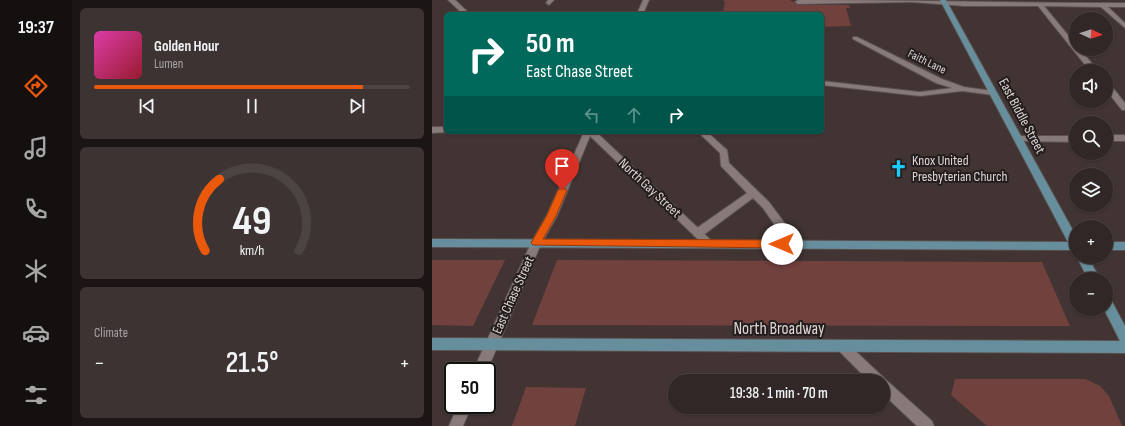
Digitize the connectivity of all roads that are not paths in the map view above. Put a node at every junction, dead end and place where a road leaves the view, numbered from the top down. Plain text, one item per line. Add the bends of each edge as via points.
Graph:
1 (451, 0) edge
2 (646, 0) edge
3 (943, 1) edge
4 (798, 2) dead end
5 (1039, 4) junction
6 (1103, 5) junction
7 (1125, 5) edge
8 (465, 12) edge
9 (641, 12) edge
10 (1125, 26) edge
11 (855, 38) dead end
12 (1088, 64) edge
13 (824, 83) edge
14 (963, 89) junction
15 (993, 92) junction
16 (1113, 93) edge
17 (1125, 108) edge
18 (432, 130) edge
19 (444, 130) edge
20 (588, 134) edge
21 (591, 134) edge
22 (704, 134) edge
23 (1113, 138) edge
24 (1125, 138) edge
25 (1018, 139) junction
26 (1069, 139) edge
27 (754, 193) junction
28 (698, 233) junction
29 (1069, 233) edge
30 (432, 243) edge
31 (536, 243) junction
32 (709, 243) junction
33 (794, 244) junction
34 (1069, 246) edge
35 (1113, 246) edge
36 (1125, 246) edge
37 (1113, 315) edge
38 (1125, 338) edge
39 (432, 344) edge
40 (492, 345) junction
41 (842, 346) junction
42 (1125, 347) edge
43 (484, 362) edge
44 (872, 374) edge
45 (890, 392) edge
46 (462, 414) edge
47 (456, 426) edge
48 (927, 426) edge

1 - 8 street
2 - 9 street
3 - 4 street
3 - 5 street via 964,4
3 - 15 main road, East Biddle Street
5 - 6 street
5 - 12 street
6 - 7 street
6 - 10 street
11 - 14 street, Faith Lane via 939,81
13 - 14 street via 920,94
14 - 15 street, Faith Lane
15 - 25 main road, East Biddle Street
16 - 17 street
18 - 19 street
20 - 31 street, East Chase Street via 552,216
21 - 28 street, North Gay Street
22 - 27 street via 724,152 724,164
23 - 24 street
25 - 26 street
25 - 29 main road, East Biddle Street
27 - 28 street
27 - 33 street via 766,205
28 - 32 street, North Gay Street
30 - 31 main road
31 - 32 main road
31 - 40 street, East Chase Street
32 - 33 main road
33 - 34 main road
35 - 36 main road
37 - 38 main road
39 - 40 main road, North Broadway
40 - 41 main road, North Broadway
40 - 43 street, East Chase Street
41 - 42 main road, North Broadway
41 - 44 street
45 - 48 street
46 - 47 street

